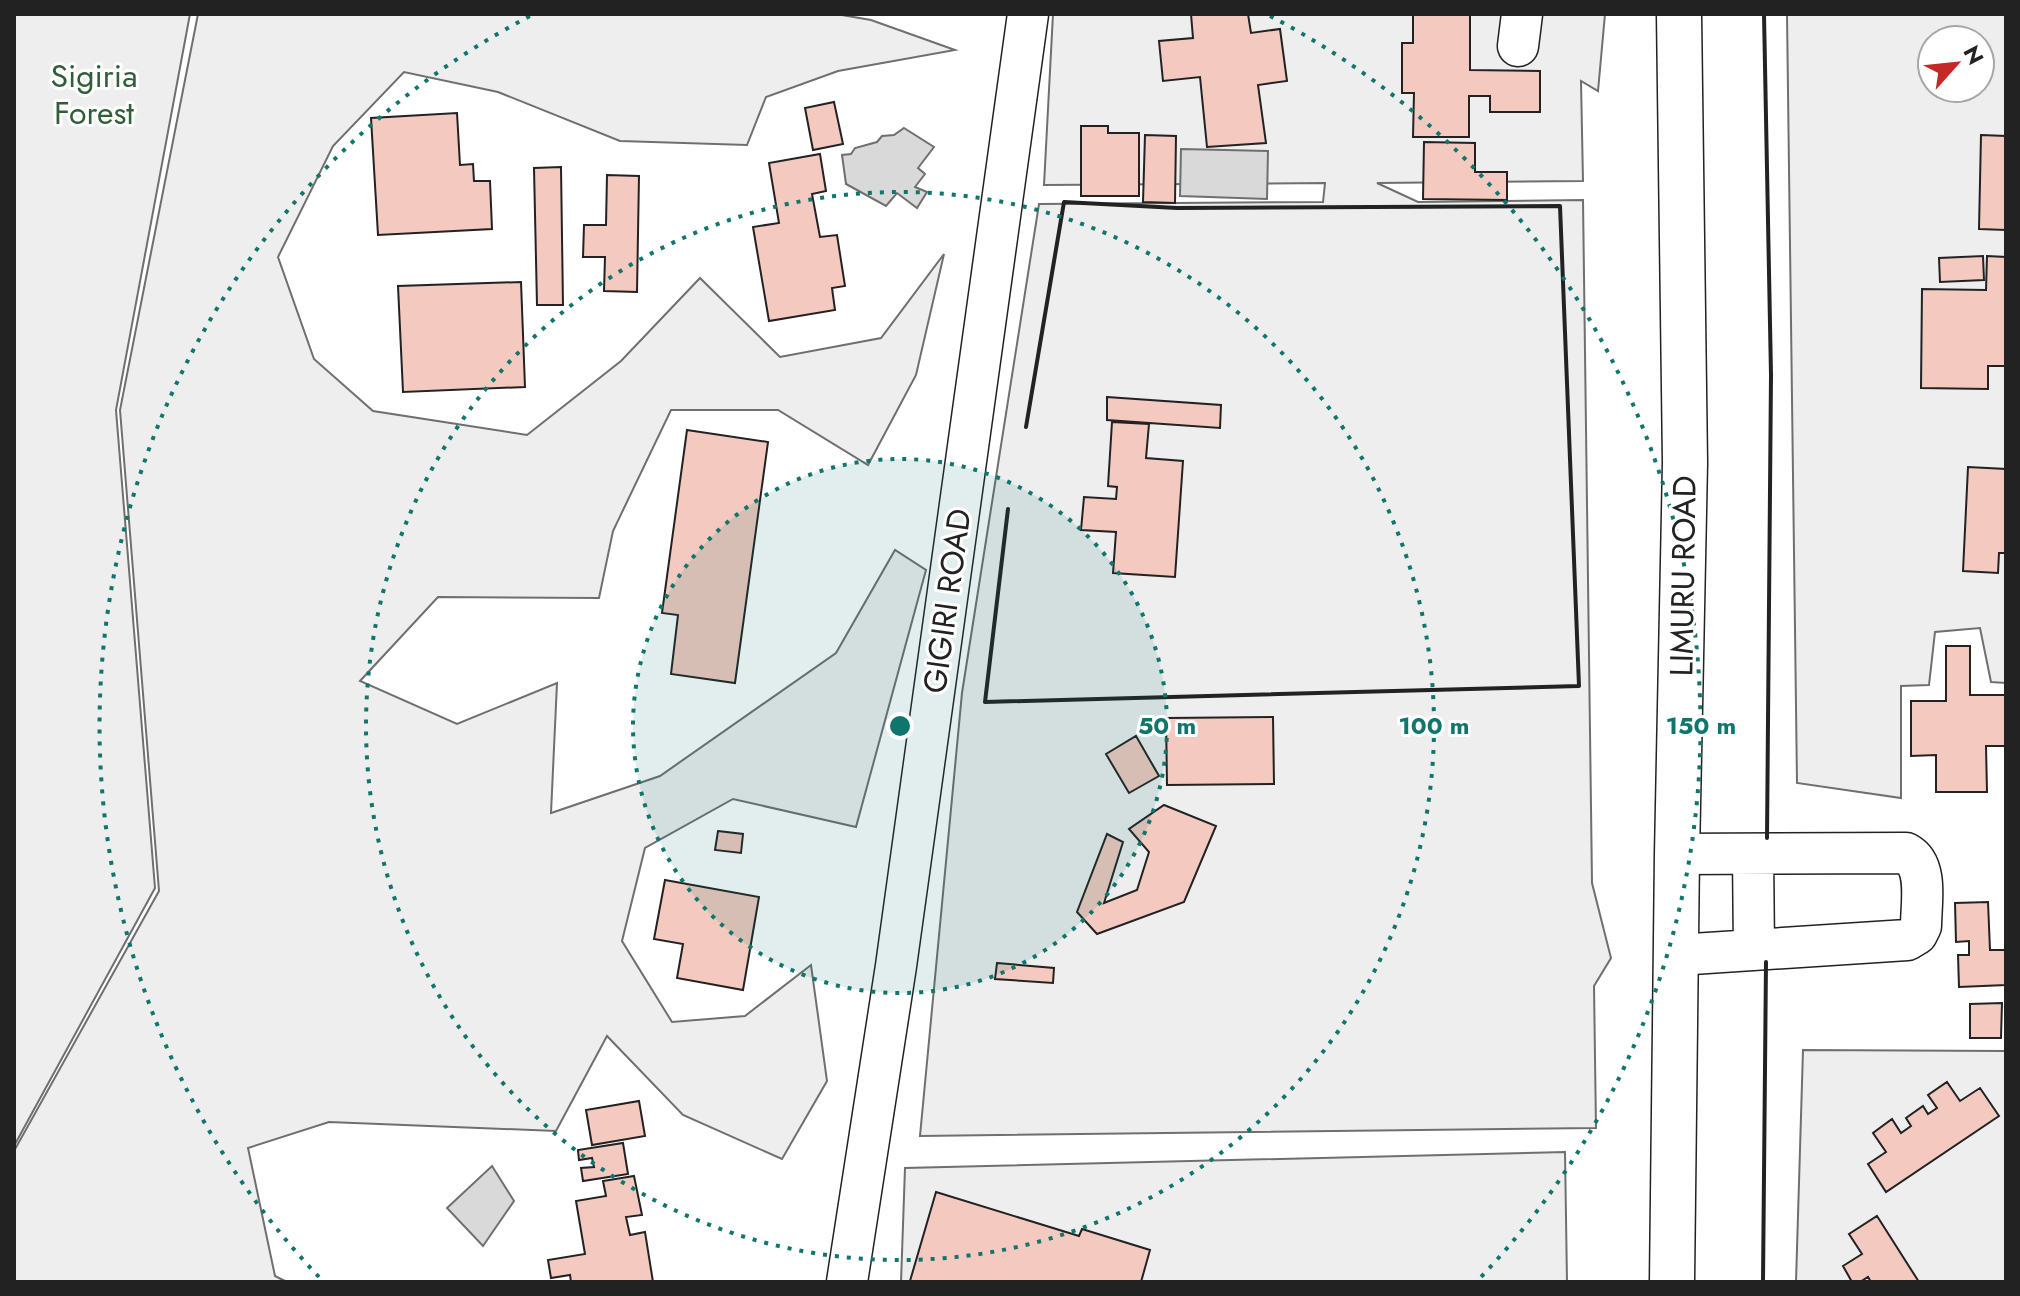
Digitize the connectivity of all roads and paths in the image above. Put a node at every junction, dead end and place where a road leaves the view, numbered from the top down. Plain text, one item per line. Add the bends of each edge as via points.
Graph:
1 (1028, 14) edge
2 (1679, 14) edge
3 (1677, 854) junction
4 (1753, 854) junction
5 (1754, 950) junction
6 (1677, 955) junction
7 (847, 1282) edge
8 (1672, 1282) edge

1 - 7 street, GIGIRI ROAD
2 - 3 main road, LIMURU ROAD via 1685,463
3 - 4 street
3 - 6 main road, LIMURU ROAD
4 - 5 street
4 - 5 street via 1906,853 1921,868 1921,926 1907,940
5 - 6 street
6 - 8 main road, LIMURU ROAD

